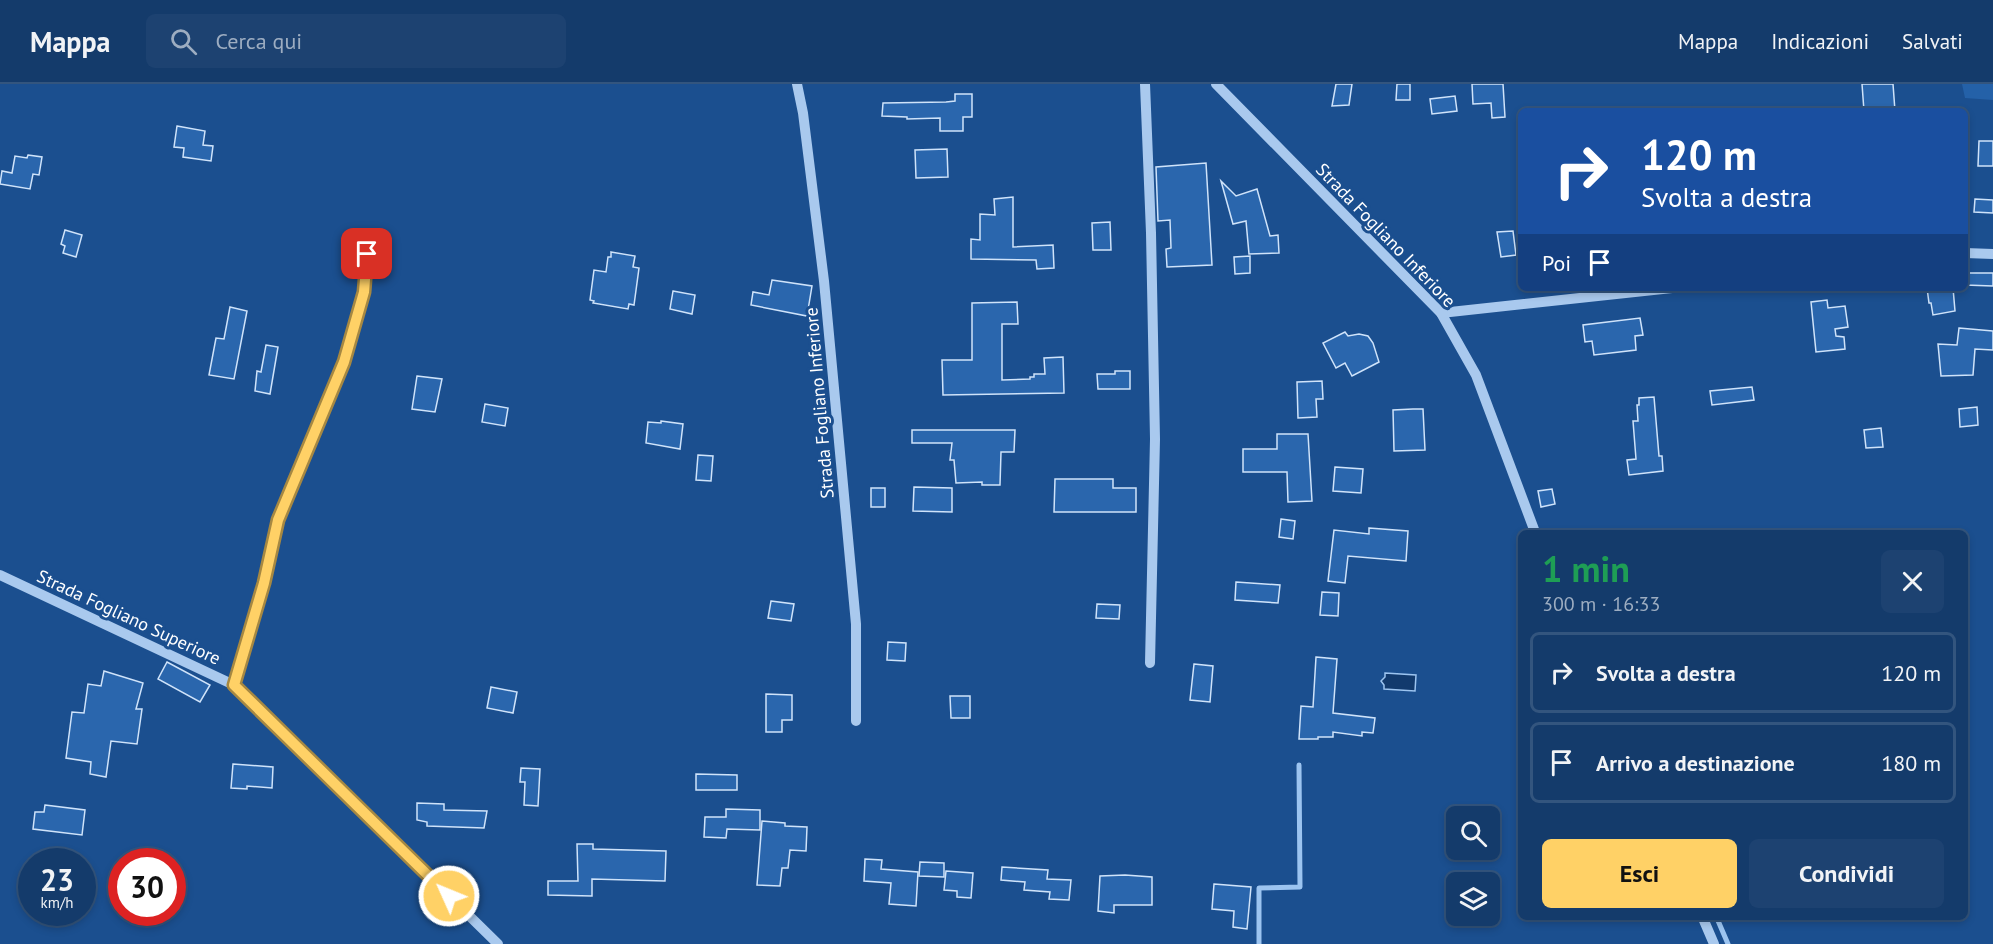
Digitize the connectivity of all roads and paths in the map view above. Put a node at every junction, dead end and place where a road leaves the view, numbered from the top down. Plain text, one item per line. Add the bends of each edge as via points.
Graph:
1 (797, 84) edge
2 (1145, 84) edge
3 (1216, 84) edge
4 (1968, 253) edge
5 (367, 254) dead end
6 (1993, 254) edge
7 (1644, 291) edge
8 (1441, 313) junction
9 (1534, 530) edge
10 (0, 575) edge
11 (1150, 663) dead end
12 (234, 685) junction
13 (856, 721) dead end
14 (1704, 920) edge
15 (498, 944) edge
16 (1714, 944) edge

1 - 13 street, Strada Fogliano Inferiore via 824,281 856,624
2 - 11 street via 1155,439
3 - 8 street, Strada Fogliano Inferiore
4 - 6 street
5 - 12 street via 364,292 344,362 278,520
7 - 8 street
8 - 9 street, Strada Fogliano Inferiore via 1476,375
10 - 12 street, Strada Fogliano Superiore
12 - 15 street, Strada Fogliano Superiore
14 - 16 street

